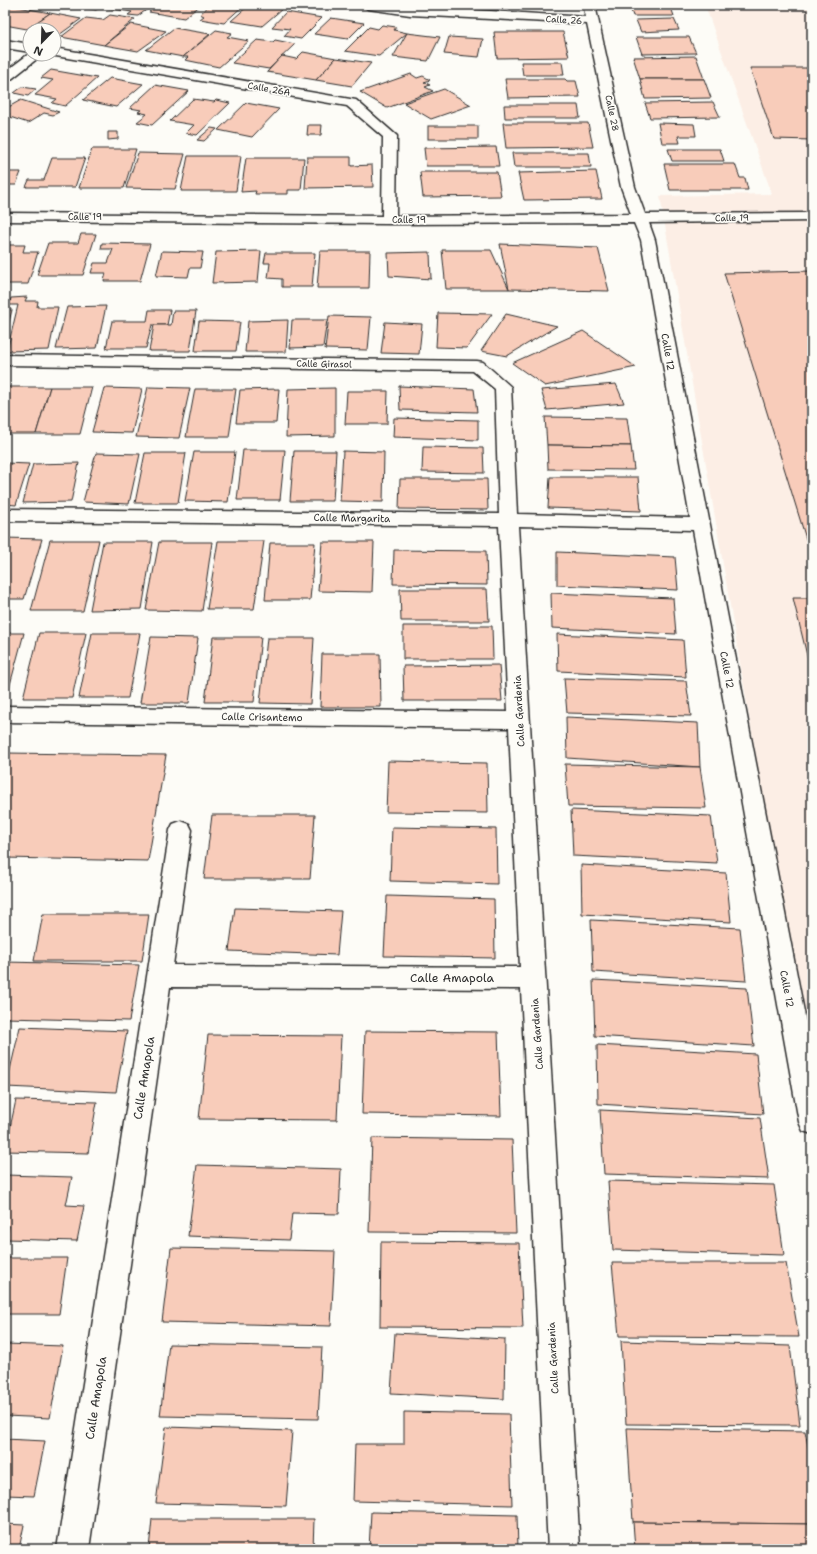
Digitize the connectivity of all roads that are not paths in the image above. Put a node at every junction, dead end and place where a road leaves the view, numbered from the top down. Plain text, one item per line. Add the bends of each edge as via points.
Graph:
1 (368, 5) edge
2 (589, 5) edge
3 (592, 22) junction
4 (5, 44) edge
5 (22, 47) edge
6 (62, 53) edge
7 (26, 62) edge
8 (5, 78) edge
9 (5, 217) edge
10 (812, 218) edge
11 (389, 220) junction
12 (640, 220) junction
13 (5, 360) edge
14 (5, 515) edge
15 (508, 520) junction
16 (700, 524) junction
17 (5, 714) edge
18 (520, 720) junction
19 (181, 830) dead end
20 (160, 976) junction
21 (533, 978) junction
22 (812, 1122) edge
23 (73, 1549) edge
24 (564, 1549) edge

1 - 3 street, Calle 26 via 410,12
2 - 3 street, Calle 28
3 - 12 street, Calle 28 via 628,186
4 - 5 street
6 - 11 street, Calle 26A via 351,103 390,136
7 - 8 street
9 - 11 street, Calle 19
10 - 12 street, Calle 19
11 - 12 street, Calle 19
12 - 16 street, Calle 12 via 648,240
13 - 15 street, Calle Girasol via 477,366 503,387
14 - 15 street, Calle Margarita
15 - 16 street, Calle Margarita
15 - 18 street, Calle Gardenia
16 - 22 street, Calle 12
17 - 18 street, Calle Crisantemo
18 - 21 street, Calle Gardenia
19 - 20 street
20 - 21 street, Calle Amapola
20 - 23 street, Calle Amapola
21 - 24 street, Calle Gardenia

